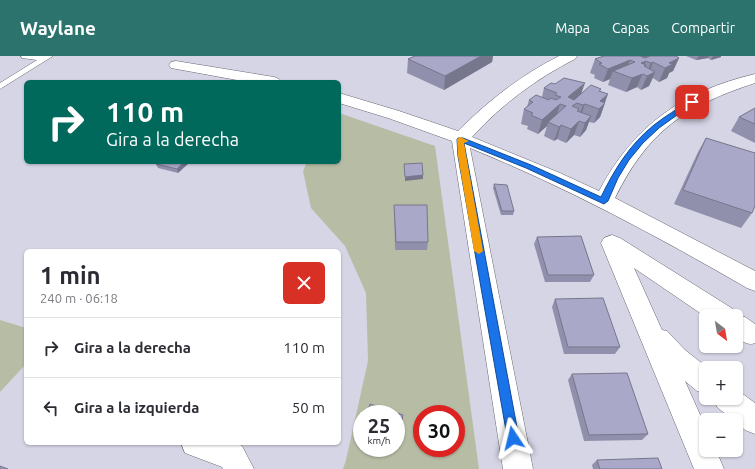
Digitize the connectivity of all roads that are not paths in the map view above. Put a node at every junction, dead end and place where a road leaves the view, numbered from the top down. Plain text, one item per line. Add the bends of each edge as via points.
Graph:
1 (25, 56) edge
2 (570, 56) edge
3 (46, 58) edge
4 (176, 65) dead end
5 (755, 78) edge
6 (262, 80) edge
7 (0, 87) edge
8 (341, 99) edge
9 (460, 139) junction
10 (604, 201) junction
11 (755, 282) edge
12 (678, 286) junction
13 (634, 295) junction
14 (713, 309) edge
15 (647, 325) junction
16 (699, 376) edge
17 (699, 386) edge
18 (680, 403) junction
19 (736, 405) edge
20 (755, 420) edge
21 (201, 445) edge
22 (239, 469) edge
23 (518, 469) edge
24 (709, 469) edge

1 - 3 lane
2 - 9 street via 535,74 516,88 482,115
3 - 7 lane
4 - 6 street
5 - 10 street via 692,102 656,126 626,159
8 - 9 street
9 - 10 street
9 - 23 street
10 - 11 street
12 - 13 street via 661,280 645,280 639,284
12 - 13 street via 612,243
12 - 14 street
13 - 15 street
15 - 16 street via 676,358
15 - 18 street
17 - 18 street via 684,388
18 - 24 street
19 - 20 street
21 - 22 street via 232,456

